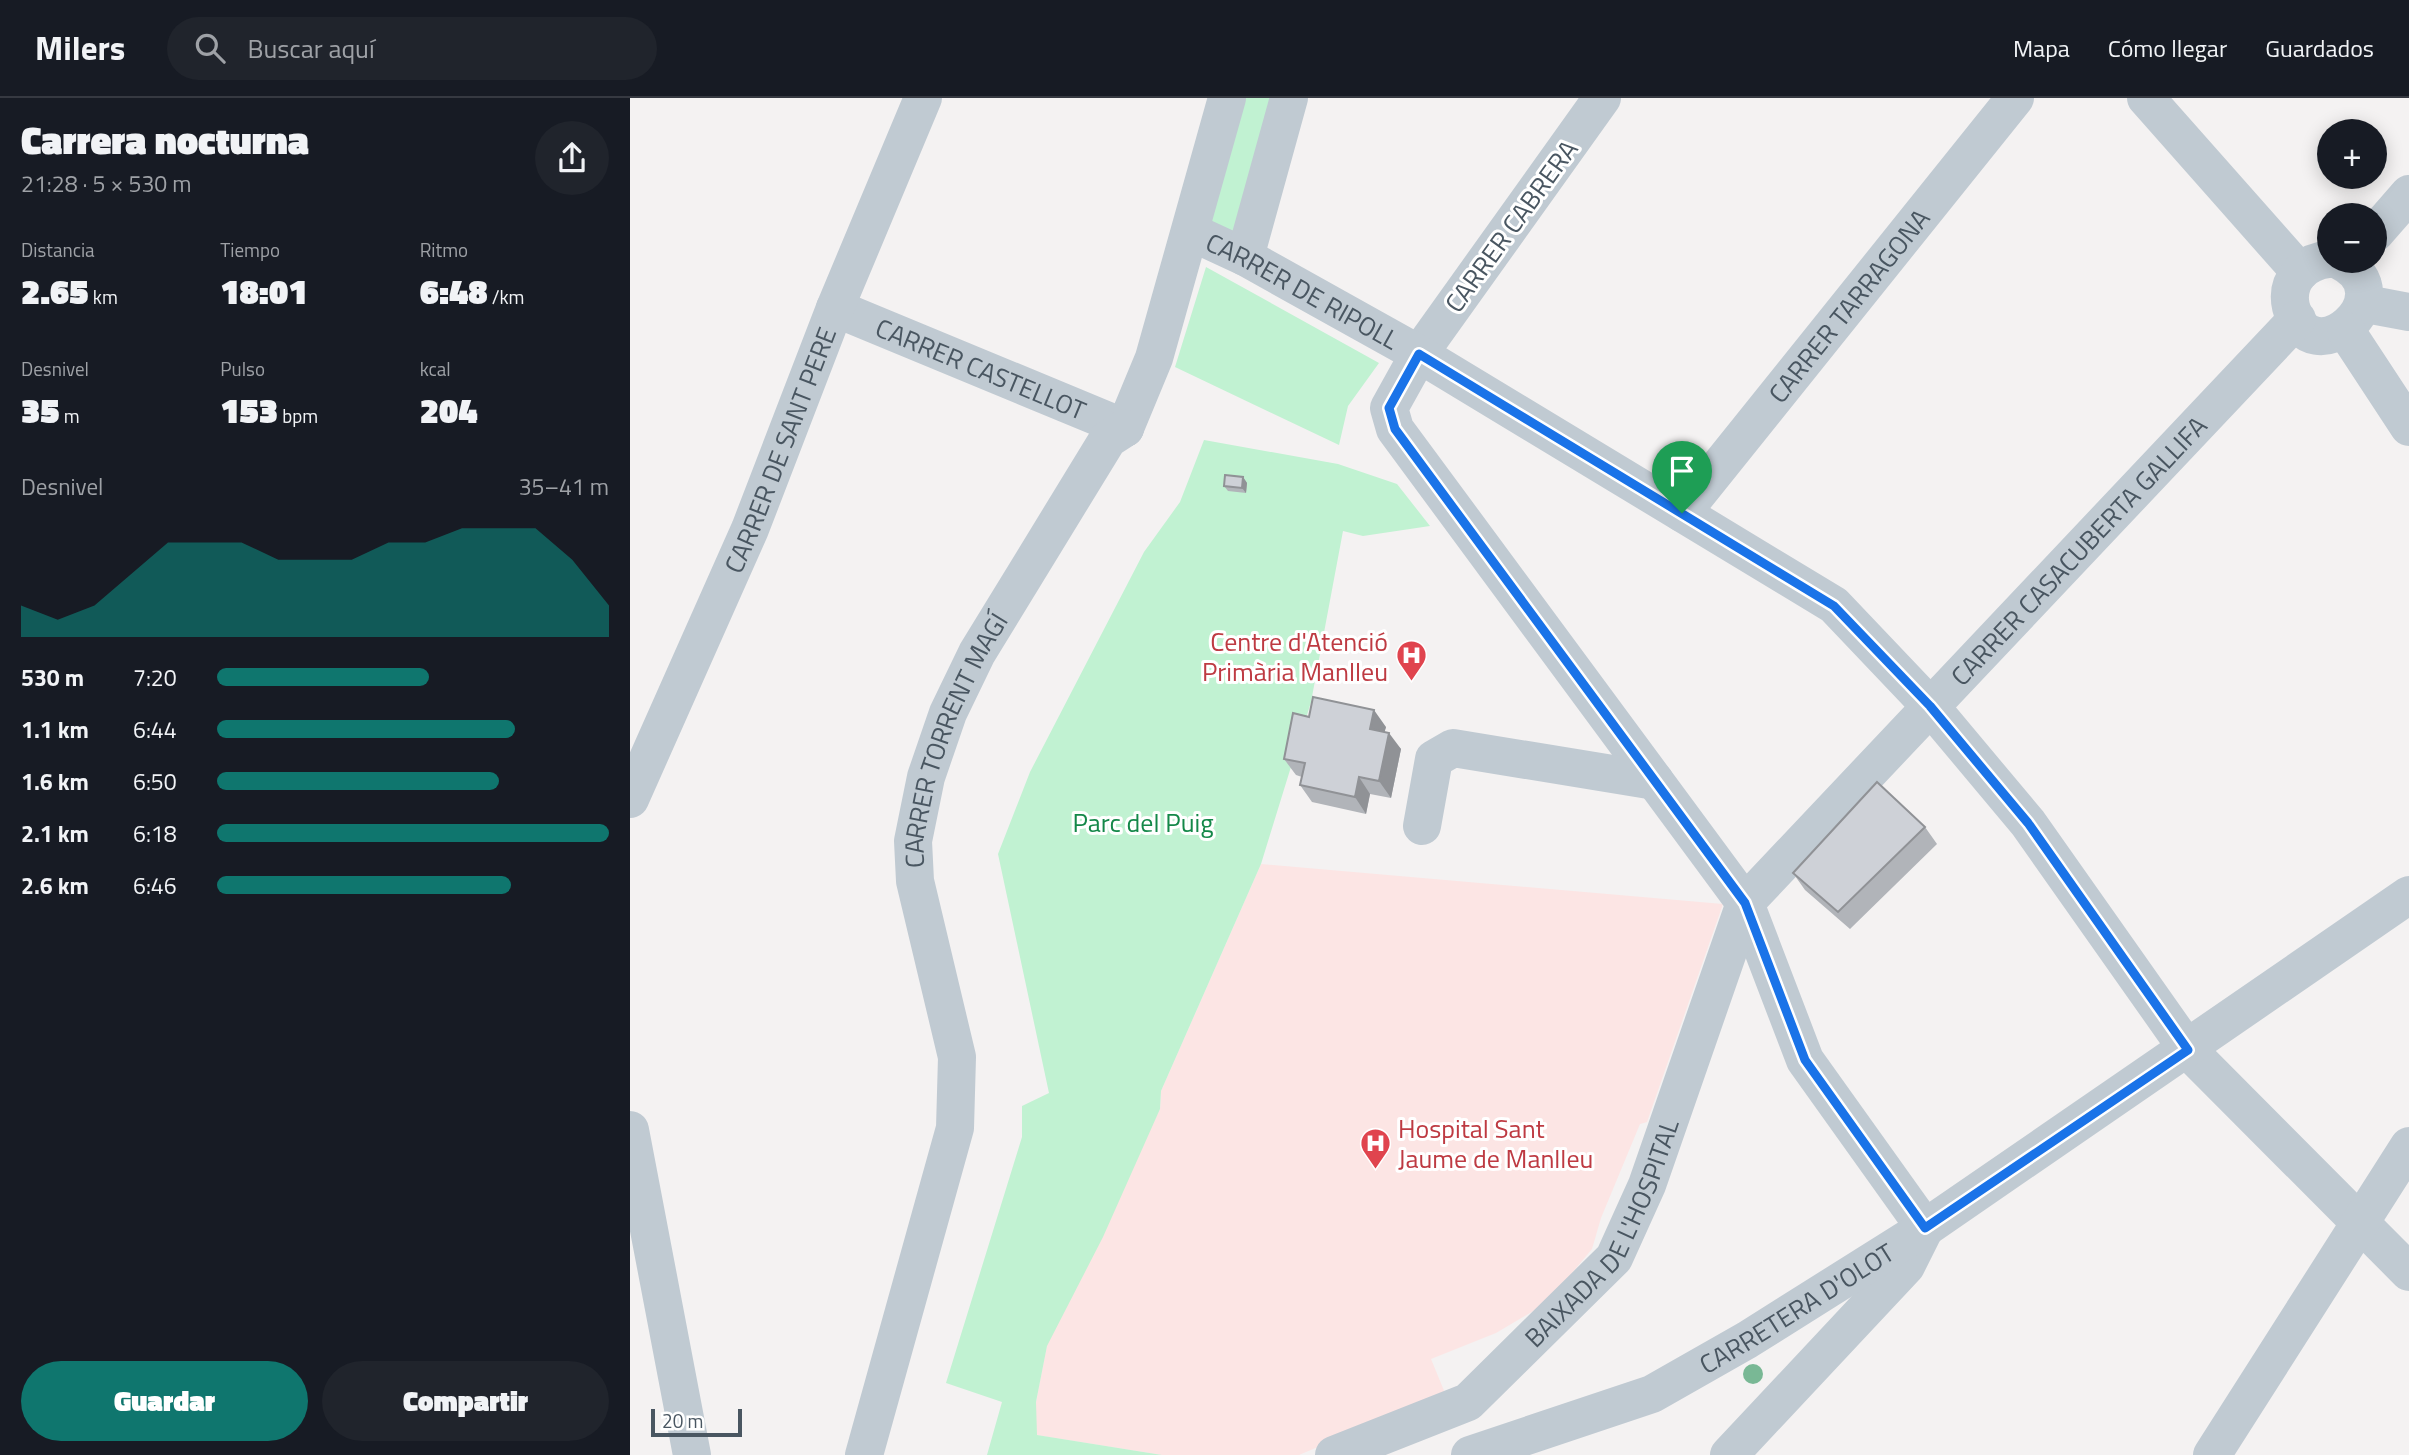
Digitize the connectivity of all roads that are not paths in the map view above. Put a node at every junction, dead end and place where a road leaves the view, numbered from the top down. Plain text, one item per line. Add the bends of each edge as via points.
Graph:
1 (923, 98) edge
2 (1227, 98) edge
3 (1289, 98) edge
4 (1602, 98) edge
5 (2015, 98) edge
6 (2146, 98) edge
7 (2409, 194) edge
8 (2387, 219) edge
9 (1191, 232) junction
10 (2317, 249) edge
11 (1245, 257) junction
12 (2317, 273) edge
13 (2355, 273) edge
14 (835, 308) junction
15 (2409, 312) edge
16 (2356, 318) junction
17 (2297, 319) junction
18 (1419, 354) junction
19 (1125, 428) junction
20 (2409, 428) edge
21 (1682, 513) junction
22 (1930, 706) junction
23 (1655, 781) junction
24 (630, 799) edge
25 (1422, 826) dead end
26 (2409, 895) edge
27 (1745, 903) junction
28 (2188, 1050) junction
29 (630, 1130) edge
30 (2409, 1146) edge
31 (2361, 1221) junction
32 (1925, 1228) junction
33 (2409, 1272) edge
34 (692, 1455) edge
35 (864, 1455) edge
36 (1334, 1455) edge
37 (1470, 1455) edge
38 (1729, 1455) edge
39 (2212, 1455) edge

1 - 14 street, CARRER DE SANT PERE
2 - 9 street
3 - 11 street
4 - 18 street, CARRER CABRERA
5 - 21 street, CARRER TARRAGONA
6 - 10 street
7 - 8 street
9 - 11 street, CARRER DE RIPOLL
9 - 19 street via 1154,358
11 - 18 street, CARRER DE RIPOLL
12 - 17 street via 2291,288
13 - 16 street via 2366,288
14 - 19 street, CARRER CASTELLOT
14 - 24 street, CARRER DE SANT PERE via 750,529
15 - 16 street
16 - 17 street via 2322,335 2309,331
16 - 20 street
17 - 22 street, CARRER CASACUBERTA GALLIFA
18 - 21 street, CARRER DE RIPOLL
18 - 23 street via 1389,408 1395,429
19 - 35 street, CARRER TORRENT MAGÍ via 1108,439 977,653 948,713 926,777 913,841 915,881 957,1057 955,1128
21 - 22 street, CARRER DE RIPOLL via 1834,606
22 - 27 street, CARRER CASACUBERTA GALLIFA
22 - 28 street, CARRER DE RIPOLL via 2028,823
23 - 25 street via 1452,748 1434,759
23 - 27 street
26 - 28 street, CARRETERA D'OLOT
27 - 32 street via 1805,1060
27 - 36 street, BAIXADA DE L'HOSPITAL via 1647,1185 1614,1258 1468,1402
28 - 31 street, CARRER DE RIPOLL
28 - 32 street, CARRETERA D'OLOT
29 - 34 street
30 - 31 street
31 - 33 street, CARRER DE RIPOLL
31 - 39 street
32 - 37 street, CARRETERA D'OLOT via 1652,1394
32 - 38 street via 1906,1266

